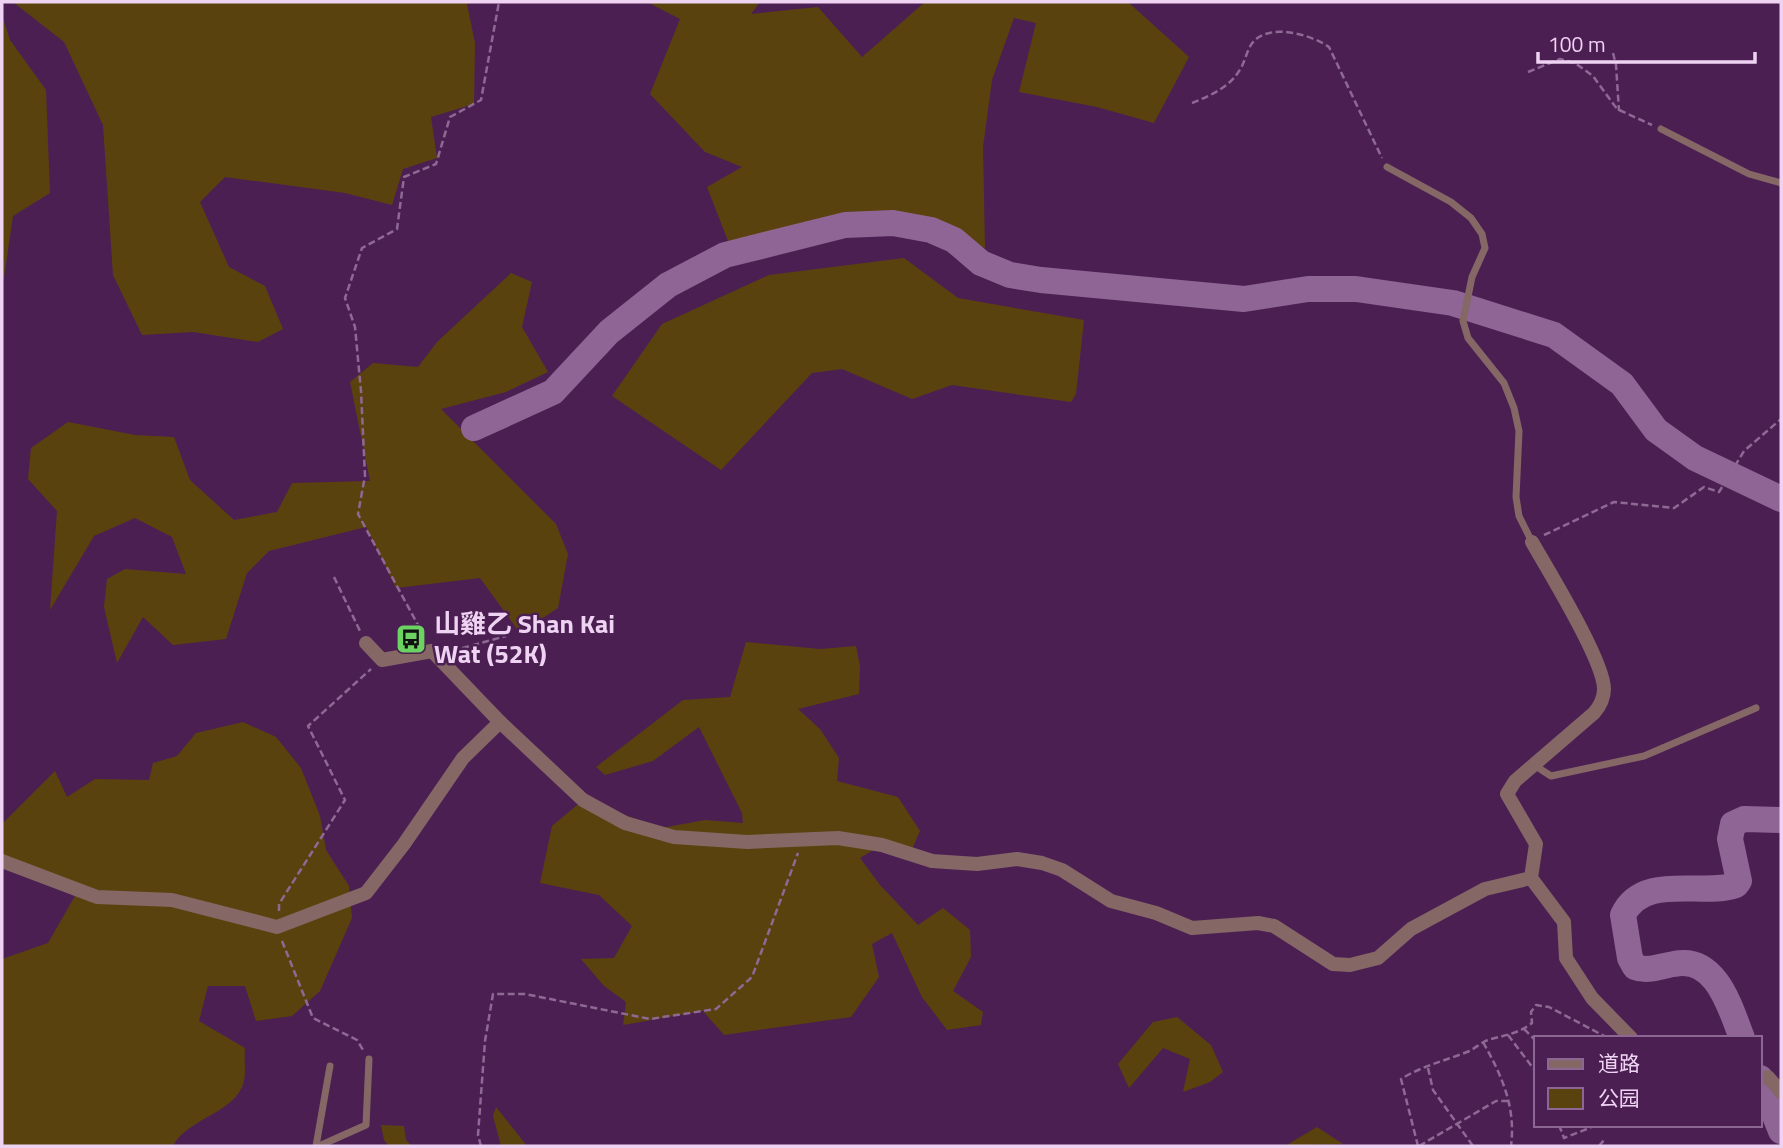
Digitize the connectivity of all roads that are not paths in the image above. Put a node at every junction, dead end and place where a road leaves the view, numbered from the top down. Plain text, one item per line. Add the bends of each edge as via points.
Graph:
1 (1661, 129) road end
2 (1387, 167) road end
3 (1781, 183) edge
4 (1532, 541) joint
5 (366, 643) road end
6 (1756, 708) dead end
7 (500, 722) junction
8 (1534, 765) junction
9 (2, 861) edge
10 (1531, 878) junction
11 (1628, 1036) edge
12 (369, 1059) road end
13 (330, 1066) dead end
14 (1764, 1078) edge
15 (1781, 1092) edge
16 (318, 1146) edge

1 - 3 lane via 1749,174
2 - 4 lane via 1451,202 1482,234 1485,248 1472,277 1463,321 1468,338 1504,383 1514,408 1519,431 1516,497
4 - 8 street via 1574,616 1604,688 1601,705 1594,713
5 - 7 street via 382,660 432,651
6 - 8 lane via 1644,757 1551,776
7 - 9 street via 463,758 366,893 277,928 172,900 97,897
7 - 10 street via 583,800 625,823 674,837 747,842 838,838 882,845 932,861 977,864 1017,859 1042,863 1062,870 1111,901 1192,928 1274,926 1334,964 1378,958 1411,929 1485,889
8 - 10 street via 1507,794 1536,844
10 - 11 street via 1564,922 1566,958 1592,998
12 - 16 lane via 366,1125
13 - 16 lane
14 - 15 street

